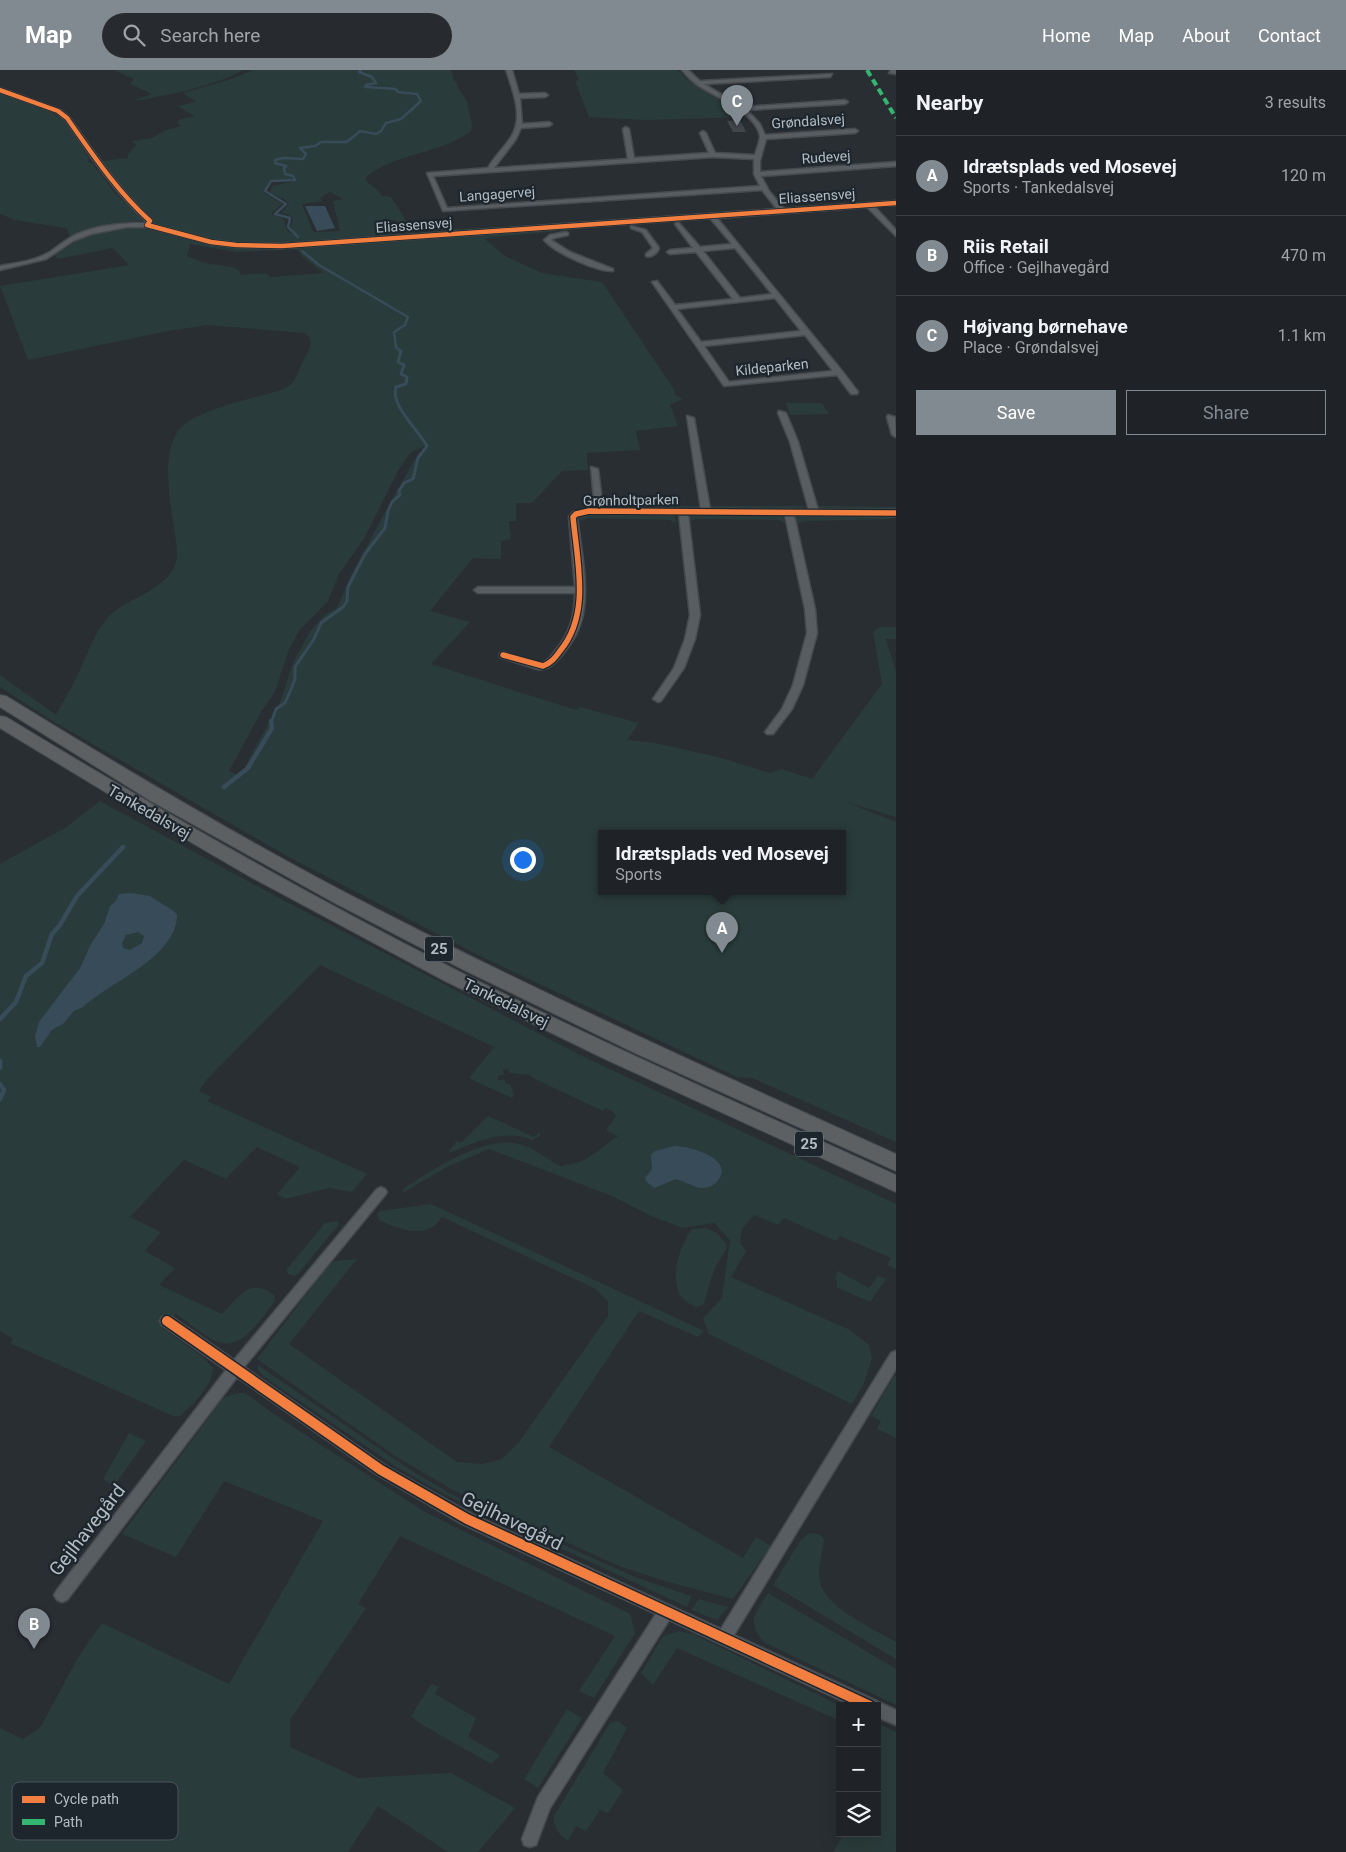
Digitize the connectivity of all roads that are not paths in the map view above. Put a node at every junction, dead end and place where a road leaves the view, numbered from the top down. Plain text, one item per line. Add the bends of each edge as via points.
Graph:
1 (509, 70) edge
2 (513, 70) edge
3 (685, 70) edge
4 (831, 75) dead end
5 (698, 84) junction
6 (0, 90) edge
7 (545, 95) dead end
8 (517, 96) junction
9 (845, 102) dead end
10 (740, 109) junction
11 (549, 124) dead end
12 (518, 126) junction
13 (626, 129) dead end
14 (855, 131) dead end
15 (703, 133) dead end
16 (763, 137) junction
17 (713, 155) junction
18 (756, 157) junction
19 (631, 160) junction
20 (896, 164) edge
21 (490, 170) junction
22 (757, 174) junction
23 (763, 188) junction
24 (896, 203) edge
25 (869, 205) junction
26 (782, 211) junction
27 (714, 217) junction
28 (635, 224) junction
29 (678, 224) dead end
30 (146, 225) junction
31 (609, 231) dead end
32 (588, 233) dead end
33 (896, 234) edge
34 (737, 246) junction
35 (698, 250) junction
36 (670, 252) dead end
37 (648, 255) dead end
38 (0, 268) edge
39 (611, 270) dead end
40 (655, 282) dead end
41 (777, 296) junction
42 (738, 300) junction
43 (673, 306) junction
44 (807, 333) junction
45 (699, 344) junction
46 (839, 373) junction
47 (854, 392) dead end
48 (690, 418) dead end
49 (773, 418) dead end
50 (891, 418) dead end
51 (896, 435) edge
52 (594, 469) dead end
53 (599, 511) junction
54 (683, 511) junction
55 (706, 512) junction
56 (789, 512) junction
57 (814, 512) junction
58 (896, 513) edge
59 (478, 590) dead end
60 (578, 590) junction
61 (503, 655) dead end
62 (658, 699) dead end
63 (0, 700) edge
64 (0, 721) edge
65 (770, 732) dead end
66 (896, 1163) edge
67 (896, 1184) edge
68 (381, 1192) dead end
69 (166, 1321) dead end
70 (896, 1357) edge
71 (235, 1369) junction
72 (62, 1595) dead end
73 (666, 1611) junction
74 (724, 1638) junction
75 (861, 1702) edge
76 (881, 1711) edge
77 (896, 1718) edge
78 (530, 1839) dead end

1 - 2 street
1 - 8 street
3 - 5 street, Grøndalsvej
4 - 5 street
5 - 10 street, Grøndalsvej
6 - 30 street via 39,102 67,118 109,178 150,220
7 - 8 street
8 - 12 street
9 - 10 street, Grøndalsvej
10 - 16 street, Grøndalsvej via 758,124
11 - 12 street
12 - 21 street via 515,137 497,156
13 - 19 street
14 - 16 street, Grøndalsvej
15 - 17 street
16 - 18 street, Grøndalsvej
17 - 18 street, Langagervej
17 - 19 street, Langagervej
18 - 22 street, Grøndalsvej
19 - 21 street, Langagervej
20 - 22 street, Rudevej
21 - 23 street, Langagervej via 429,174 445,210
22 - 23 street, Grøndalsvej
23 - 26 street, Grøndalsvej
24 - 25 street, Eliassensvej
25 - 26 street, Eliassensvej
25 - 33 street
26 - 27 street, Eliassensvej
27 - 28 street, Eliassensvej
27 - 34 street, Kildeparken
28 - 30 street, Eliassensvej via 282,246 211,242
28 - 31 street
28 - 37 street via 656,248
29 - 35 street
30 - 38 street, Eliassensvej via 118,226 91,232 48,255
32 - 39 street via 558,234 547,240
34 - 35 street
34 - 41 street, Kildeparken
35 - 36 street
35 - 42 street
40 - 43 street, Kildeparken
41 - 42 street
41 - 44 street, Kildeparken
42 - 43 street
43 - 45 street, Kildeparken
44 - 45 street, Kildeparken
44 - 46 street, Kildeparken
45 - 46 street, Kildeparken via 727,384
46 - 47 street, Kildeparken
48 - 55 street, Grønholtparken
49 - 57 street via 783,416
50 - 51 street
52 - 53 street, Grønholtparken
53 - 54 street, Grønholtparken
53 - 60 street, Grønholtparken via 584,511 573,517
54 - 55 street, Grønholtparken
54 - 62 street, Grønholtparken via 695,616 679,668
55 - 56 street, Grønholtparken
56 - 57 street, Grønholtparken
56 - 65 street via 810,609 812,633 798,685 787,709
57 - 58 street, Grønholtparken
59 - 60 street
60 - 61 street, Grønholtparken via 577,622 568,643 551,663 540,667
63 - 66 highway, Tankedalsvej / 25 via 157,797 347,901 633,1043
64 - 67 highway, Tankedalsvej / 25 via 161,819 360,929 518,1010
68 - 71 street, Gejlhavegård
69 - 71 street, Gejlhavegård
70 - 74 street
71 - 72 street, Gejlhavegård
71 - 73 street, Gejlhavegård via 390,1475 467,1519
73 - 74 street, Gejlhavegård
73 - 78 street via 544,1803
74 - 75 street, Gejlhavegård
76 - 77 street

